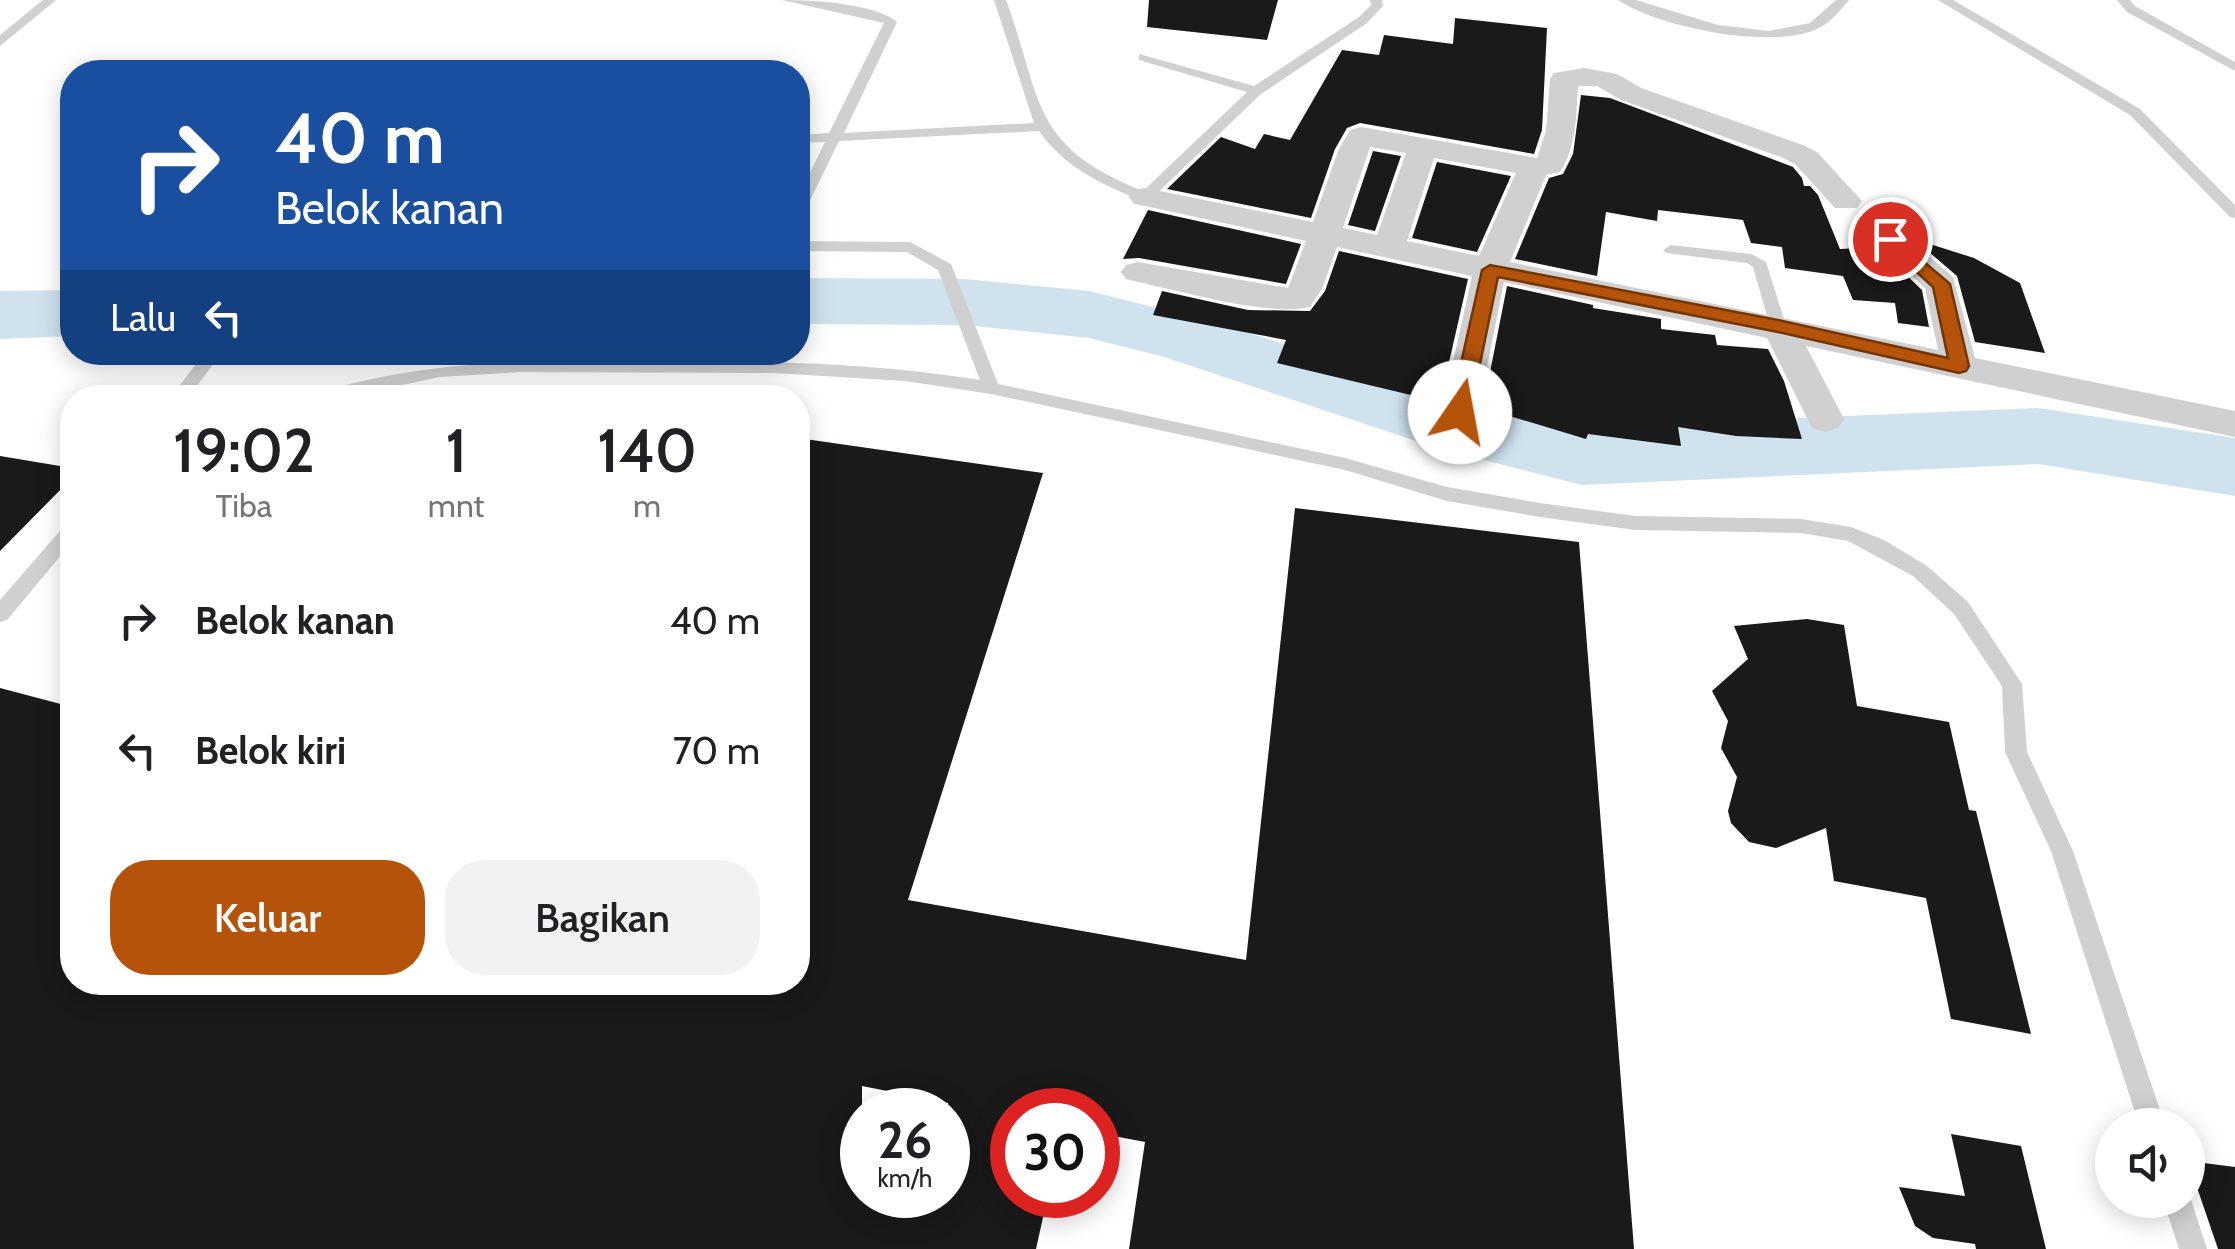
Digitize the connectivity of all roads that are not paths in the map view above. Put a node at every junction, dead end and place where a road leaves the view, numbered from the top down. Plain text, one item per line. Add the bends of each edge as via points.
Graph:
1 (50, 0) edge
2 (788, 0) edge
3 (1000, 0) edge
4 (1376, 0) edge
5 (1624, 0) edge
6 (1843, 0) edge
7 (1944, 0) edge
8 (2123, 0) edge
9 (0, 42) edge
10 (1144, 57) dead end
11 (2235, 67) edge
12 (1256, 91) junction
13 (1043, 127) junction
14 (835, 138) junction
15 (810, 139) edge
16 (1423, 146) junction
17 (1534, 168) junction
18 (810, 187) edge
19 (1145, 196) junction
20 (1846, 202) dead end
21 (2235, 214) edge
22 (1321, 235) junction
23 (1890, 239) dead end
24 (810, 246) edge
25 (1388, 249) junction
26 (1671, 250) dead end
27 (1490, 270) junction
28 (1138, 272) dead end
29 (1778, 326) junction
30 (204, 365) edge
31 (1959, 366) junction
32 (188, 385) edge
33 (375, 385) edge
34 (991, 388) junction
35 (1460, 412) dead end
36 (1825, 419) dead end
37 (2235, 424) edge
38 (60, 544) edge
39 (0, 614) edge
40 (2146, 1108) edge
41 (2183, 1218) edge
42 (2194, 1249) edge

1 - 9 lane
2 - 14 lane via 891,22
3 - 13 lane
4 - 12 lane via 1363,20
5 - 6 lane via 1702,27 1780,35 1816,25
7 - 21 lane via 2135,112
8 - 11 lane
10 - 12 lane
12 - 19 lane
13 - 14 lane
13 - 19 lane via 1082,168
14 - 15 lane
14 - 18 lane
16 - 17 street
16 - 22 street via 1361,136
16 - 25 street
17 - 20 street via 1548,166 1561,130 1564,79 1593,74 1806,158
17 - 27 street
19 - 22 street
22 - 25 street
22 - 28 street via 1306,292 1298,298
23 - 31 street via 1941,284
24 - 34 lane via 910,247 945,267
25 - 27 street
26 - 29 lane via 1760,265
27 - 29 street
27 - 35 street
29 - 31 street
29 - 36 street
30 - 32 lane
31 - 37 street
33 - 34 lane via 450,367 808,366 922,374
34 - 40 lane via 1345,464 1447,494 1635,523 1801,526 1877,545 1961,608 2012,684 2016,752 2062,851
38 - 39 lane
41 - 42 lane

